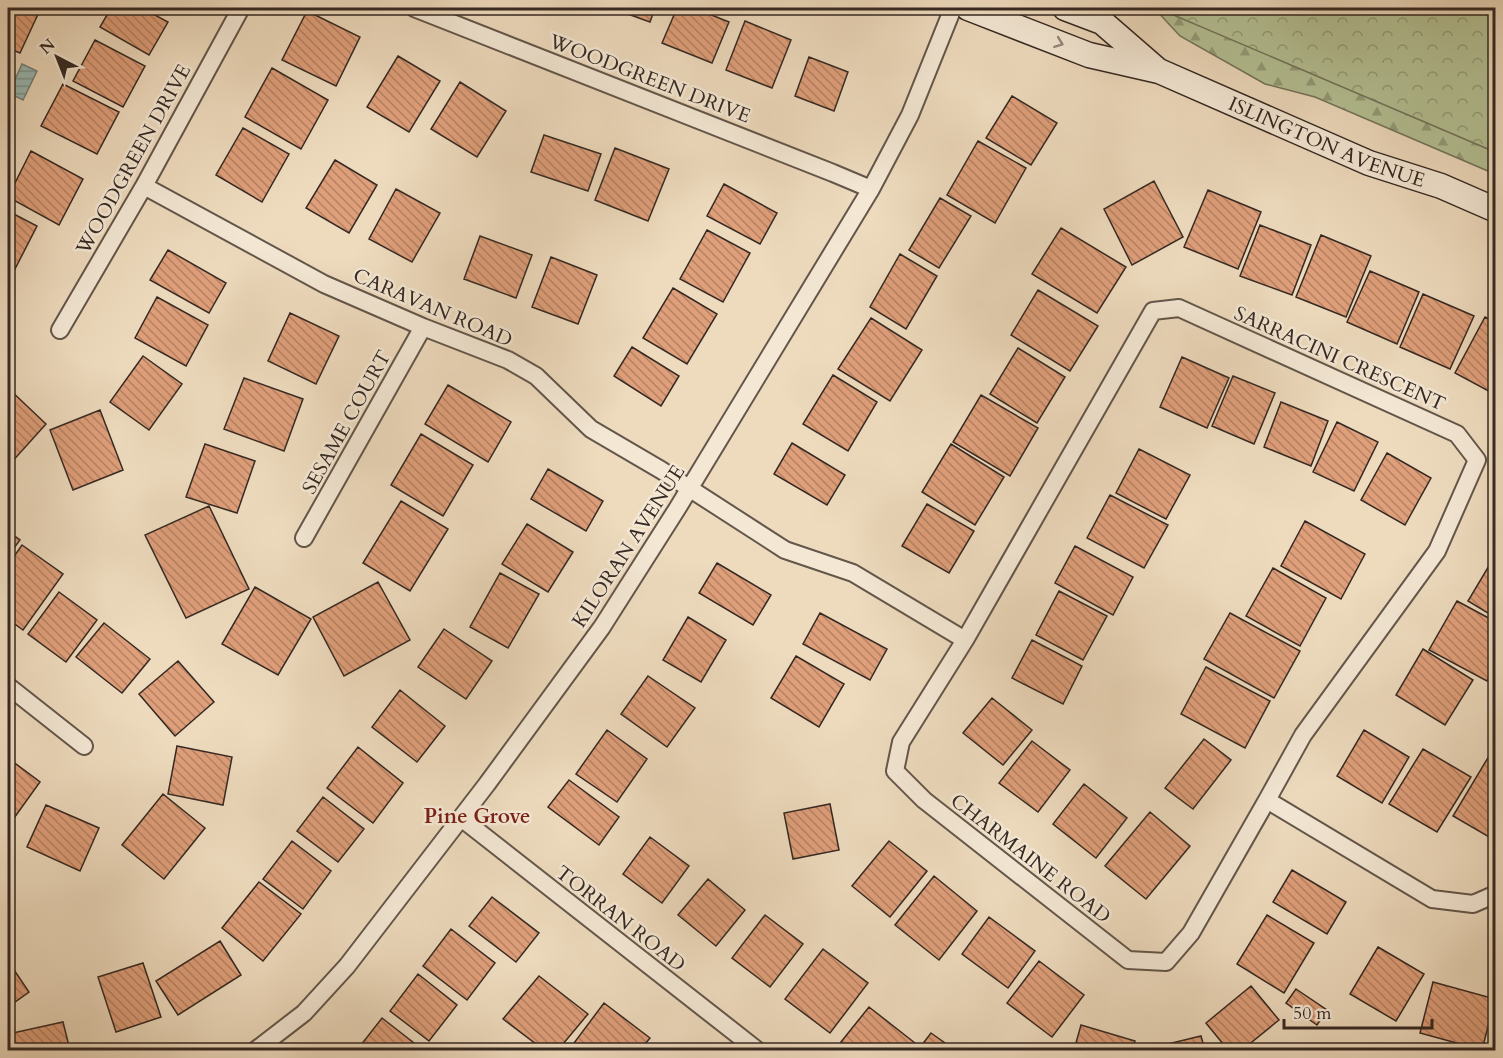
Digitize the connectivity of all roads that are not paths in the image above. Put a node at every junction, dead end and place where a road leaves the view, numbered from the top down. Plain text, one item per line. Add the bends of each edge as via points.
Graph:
1 (241, 8) edge
2 (414, 8) edge
3 (953, 8) edge
4 (968, 8) edge
5 (1065, 8) edge
6 (1159, 71) junction
7 (144, 186) junction
8 (871, 189) junction
9 (1496, 210) edge
10 (423, 327) junction
11 (60, 330) dead end
12 (690, 488) junction
13 (304, 538) dead end
14 (965, 640) junction
15 (8, 686) edge
16 (84, 746) dead end
17 (1267, 800) junction
18 (460, 818) junction
19 (1496, 894) edge
20 (256, 1050) edge
21 (757, 1050) edge

1 - 7 street, WOODGREEN DRIVE
2 - 8 street, WOODGREEN DRIVE
3 - 8 street, KILORAN AVENUE via 910,115
4 -> 6 main road, ISLINGTON AVENUE via 1089,55
5 - 6 main road, ISLINGTON AVENUE via 1102,22
6 - 9 main road, ISLINGTON AVENUE via 1369,163 1441,186
7 - 10 street, CARAVAN ROAD via 324,284
7 - 11 street, WOODGREEN DRIVE
8 - 12 street, KILORAN AVENUE
10 - 12 street, CARAVAN ROAD via 508,360 536,376 591,429
10 - 13 street, SESAME COURT
12 - 14 street via 784,550 852,573
12 - 18 street, KILORAN AVENUE via 602,627
14 - 17 street, CHARMAINE ROAD via 901,741 895,771 924,800 1128,960 1166,962 1191,933
14 - 17 street, SARRACINI CRESCENT via 1153,311 1179,308 1457,434 1477,460 1437,551 1303,735
15 - 16 street
17 - 19 street via 1432,899 1473,904
18 - 20 street, KILORAN AVENUE via 319,999
18 - 21 street, TORRAN ROAD

